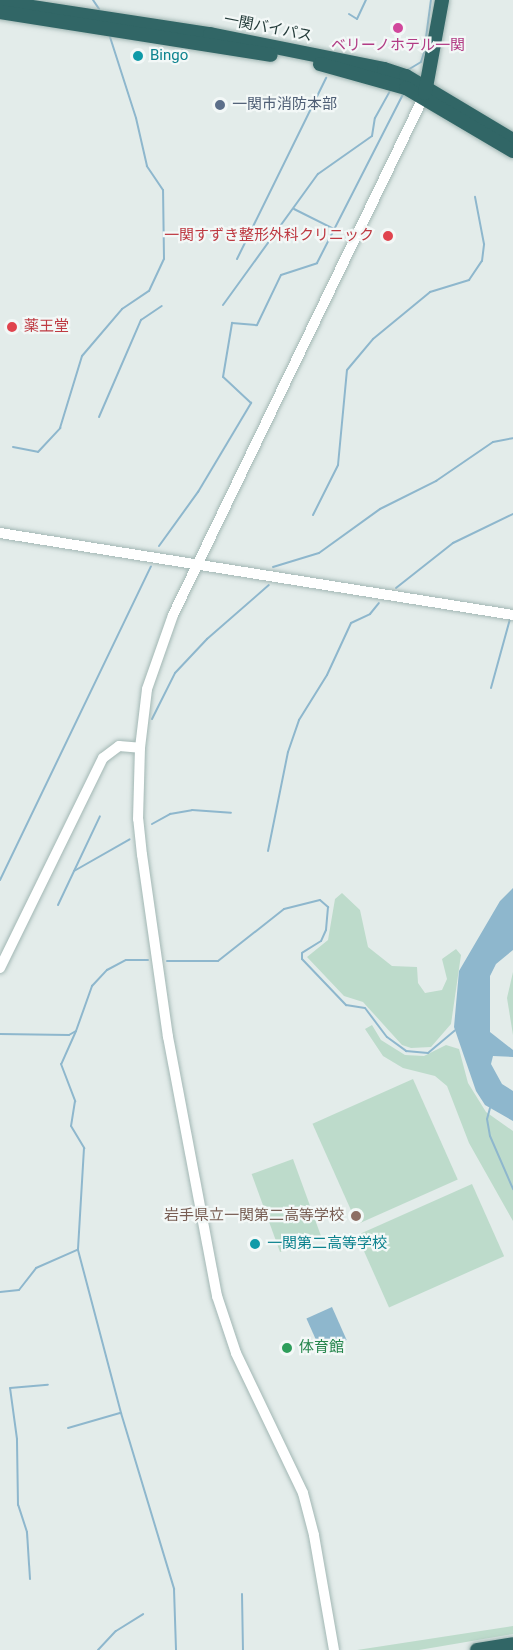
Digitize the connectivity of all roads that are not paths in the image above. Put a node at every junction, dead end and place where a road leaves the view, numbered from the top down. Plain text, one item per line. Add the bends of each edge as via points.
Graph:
1 (442, 0) edge
2 (0, 2) edge
3 (0, 12) edge
4 (425, 93) junction
5 (513, 140) edge
6 (513, 151) edge
7 (0, 533) edge
8 (197, 564) junction
9 (513, 615) edge
10 (140, 748) junction
11 (0, 968) edge
12 (513, 1644) edge
13 (334, 1650) edge
14 (477, 1650) edge

1 - 4 highway
2 - 4 highway, 一関バイパス via 360,62 406,76
3 - 4 highway, 一関バイパス via 327,65
4 - 5 highway, 一関バイパス
4 - 6 highway, 一関バイパス
4 - 8 street
7 - 8 street
8 - 9 street
8 - 10 street via 160,646 147,689
10 - 11 street via 119,746 103,758
10 - 13 street via 138,819 142,855 168,1037 217,1296 236,1353 303,1493
12 - 14 highway

